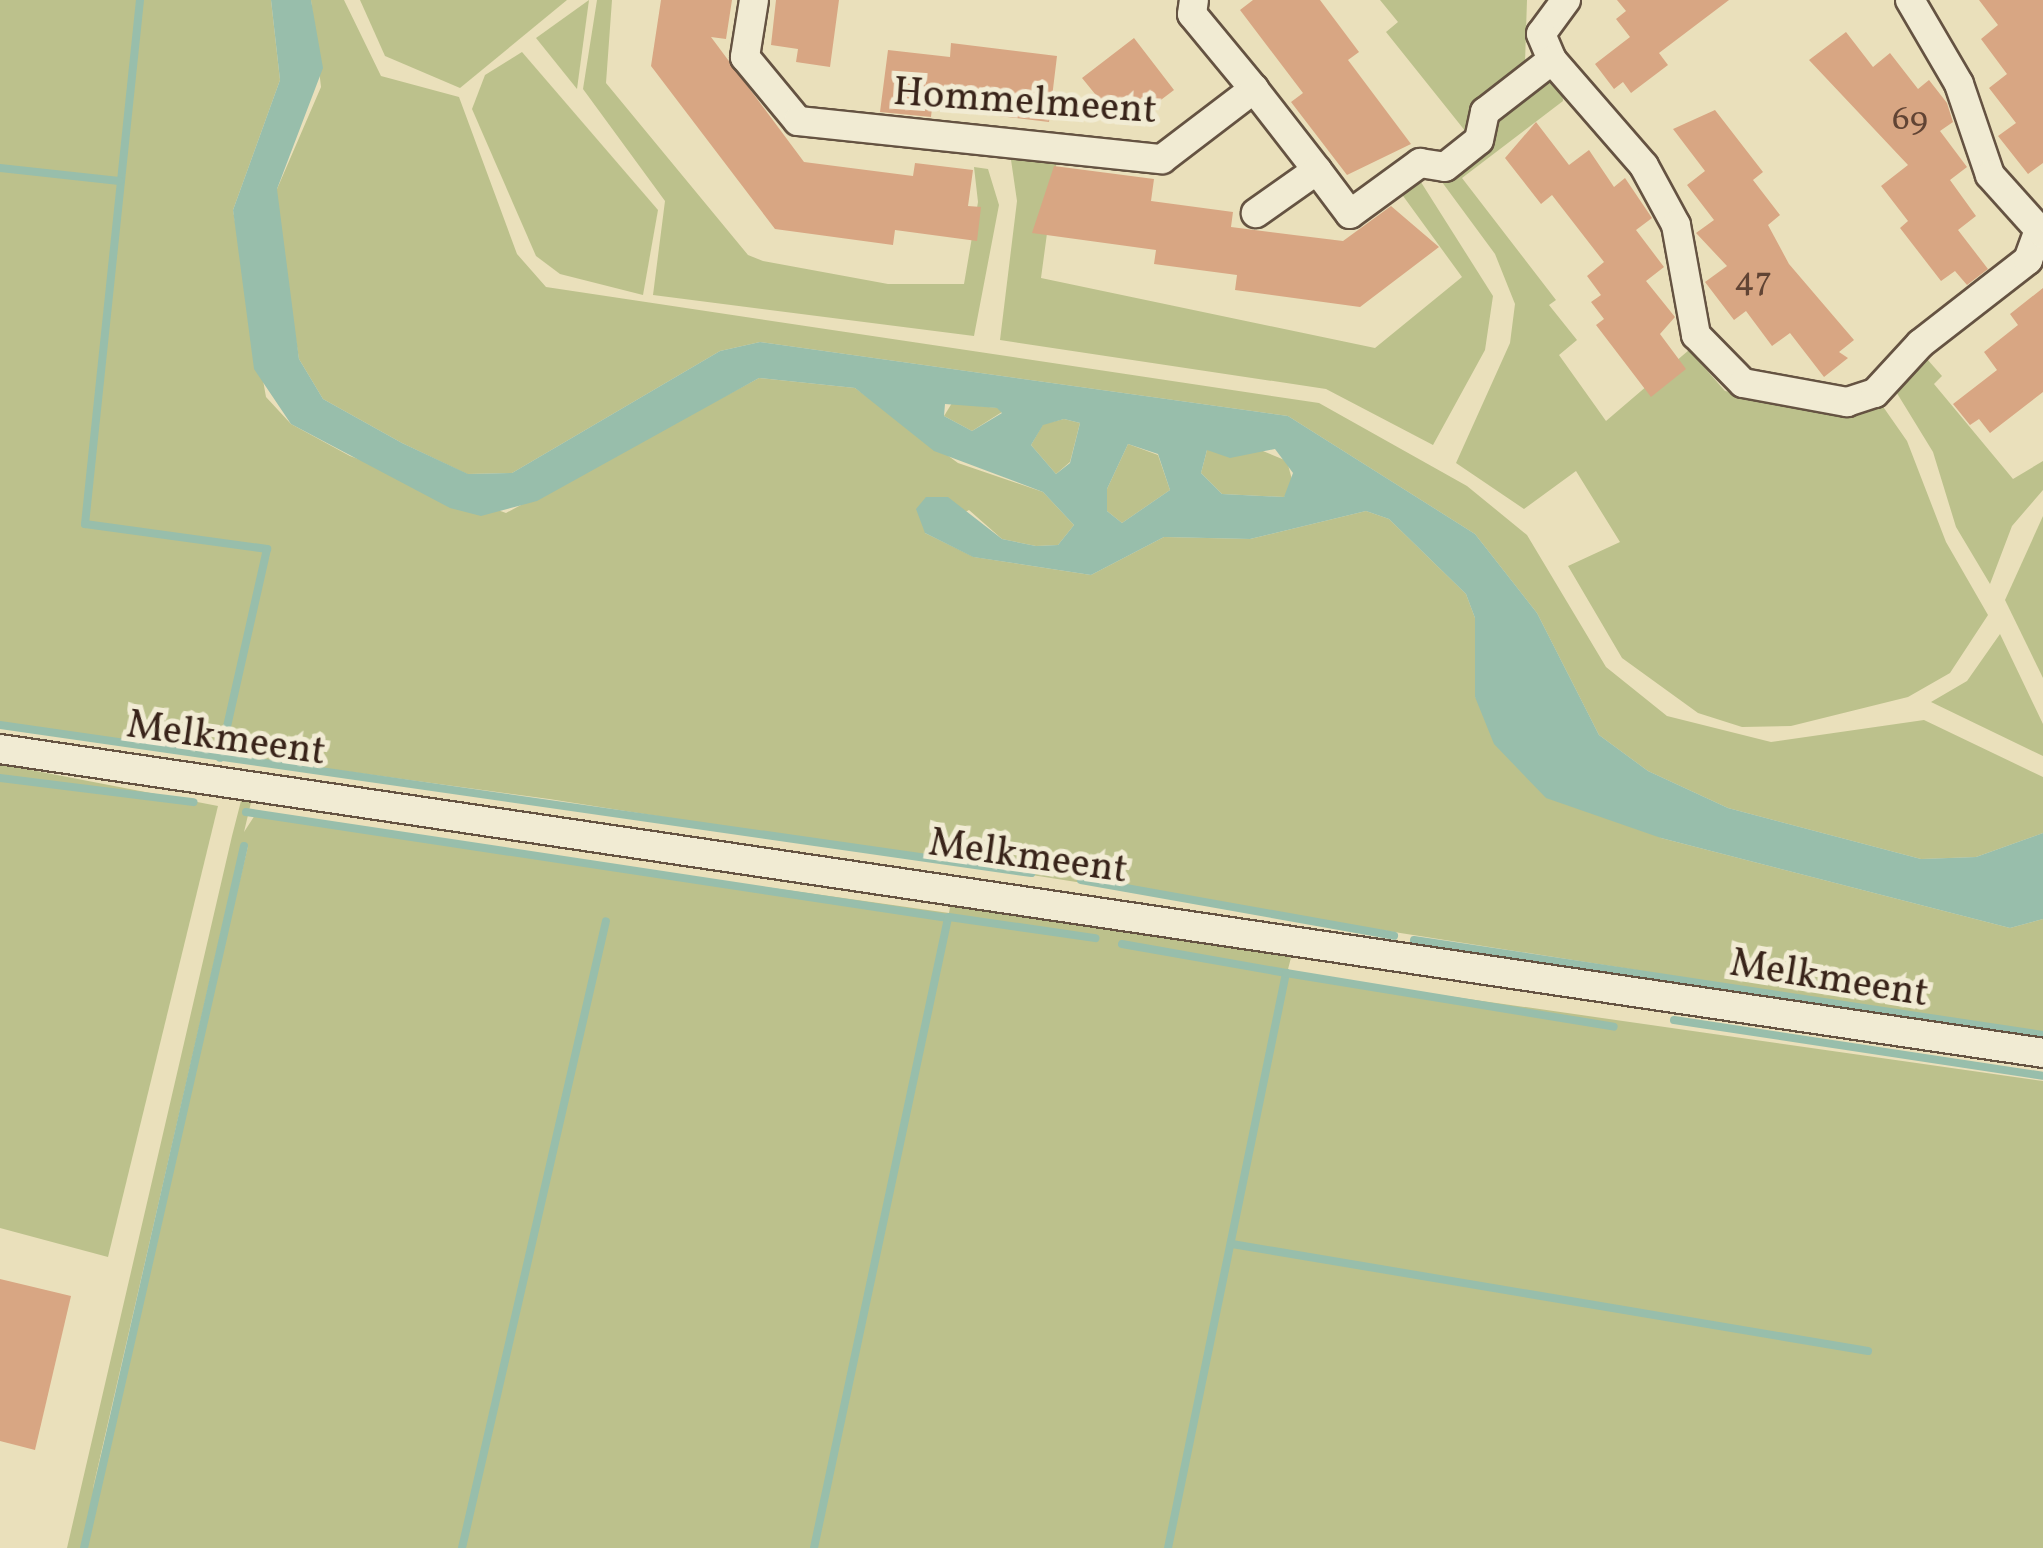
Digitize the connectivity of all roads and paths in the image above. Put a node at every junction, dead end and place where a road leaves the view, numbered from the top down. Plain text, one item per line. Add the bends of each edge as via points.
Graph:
1 (754, 0) edge
2 (1194, 0) edge
3 (1566, 0) edge
4 (1910, 0) edge
5 (1552, 60) junction
6 (1254, 89) junction
7 (1317, 170) junction
8 (1256, 214) dead end
9 (2041, 234) edge
10 (0, 749) edge
11 (2043, 1053) edge

1 - 6 street, Hommelmeent via 745,57 798,121 1162,159
2 - 6 street via 1192,14
3 - 5 street via 1541,34
4 - 9 street via 1960,84 1990,174
5 - 7 street via 1485,112 1479,140 1445,167 1420,163 1350,214
5 - 9 street via 1644,166 1676,225 1696,335 1743,383 1847,402 1875,393 1920,344 2028,260
6 - 7 street
7 - 8 street
10 - 11 street, Melkmeent

